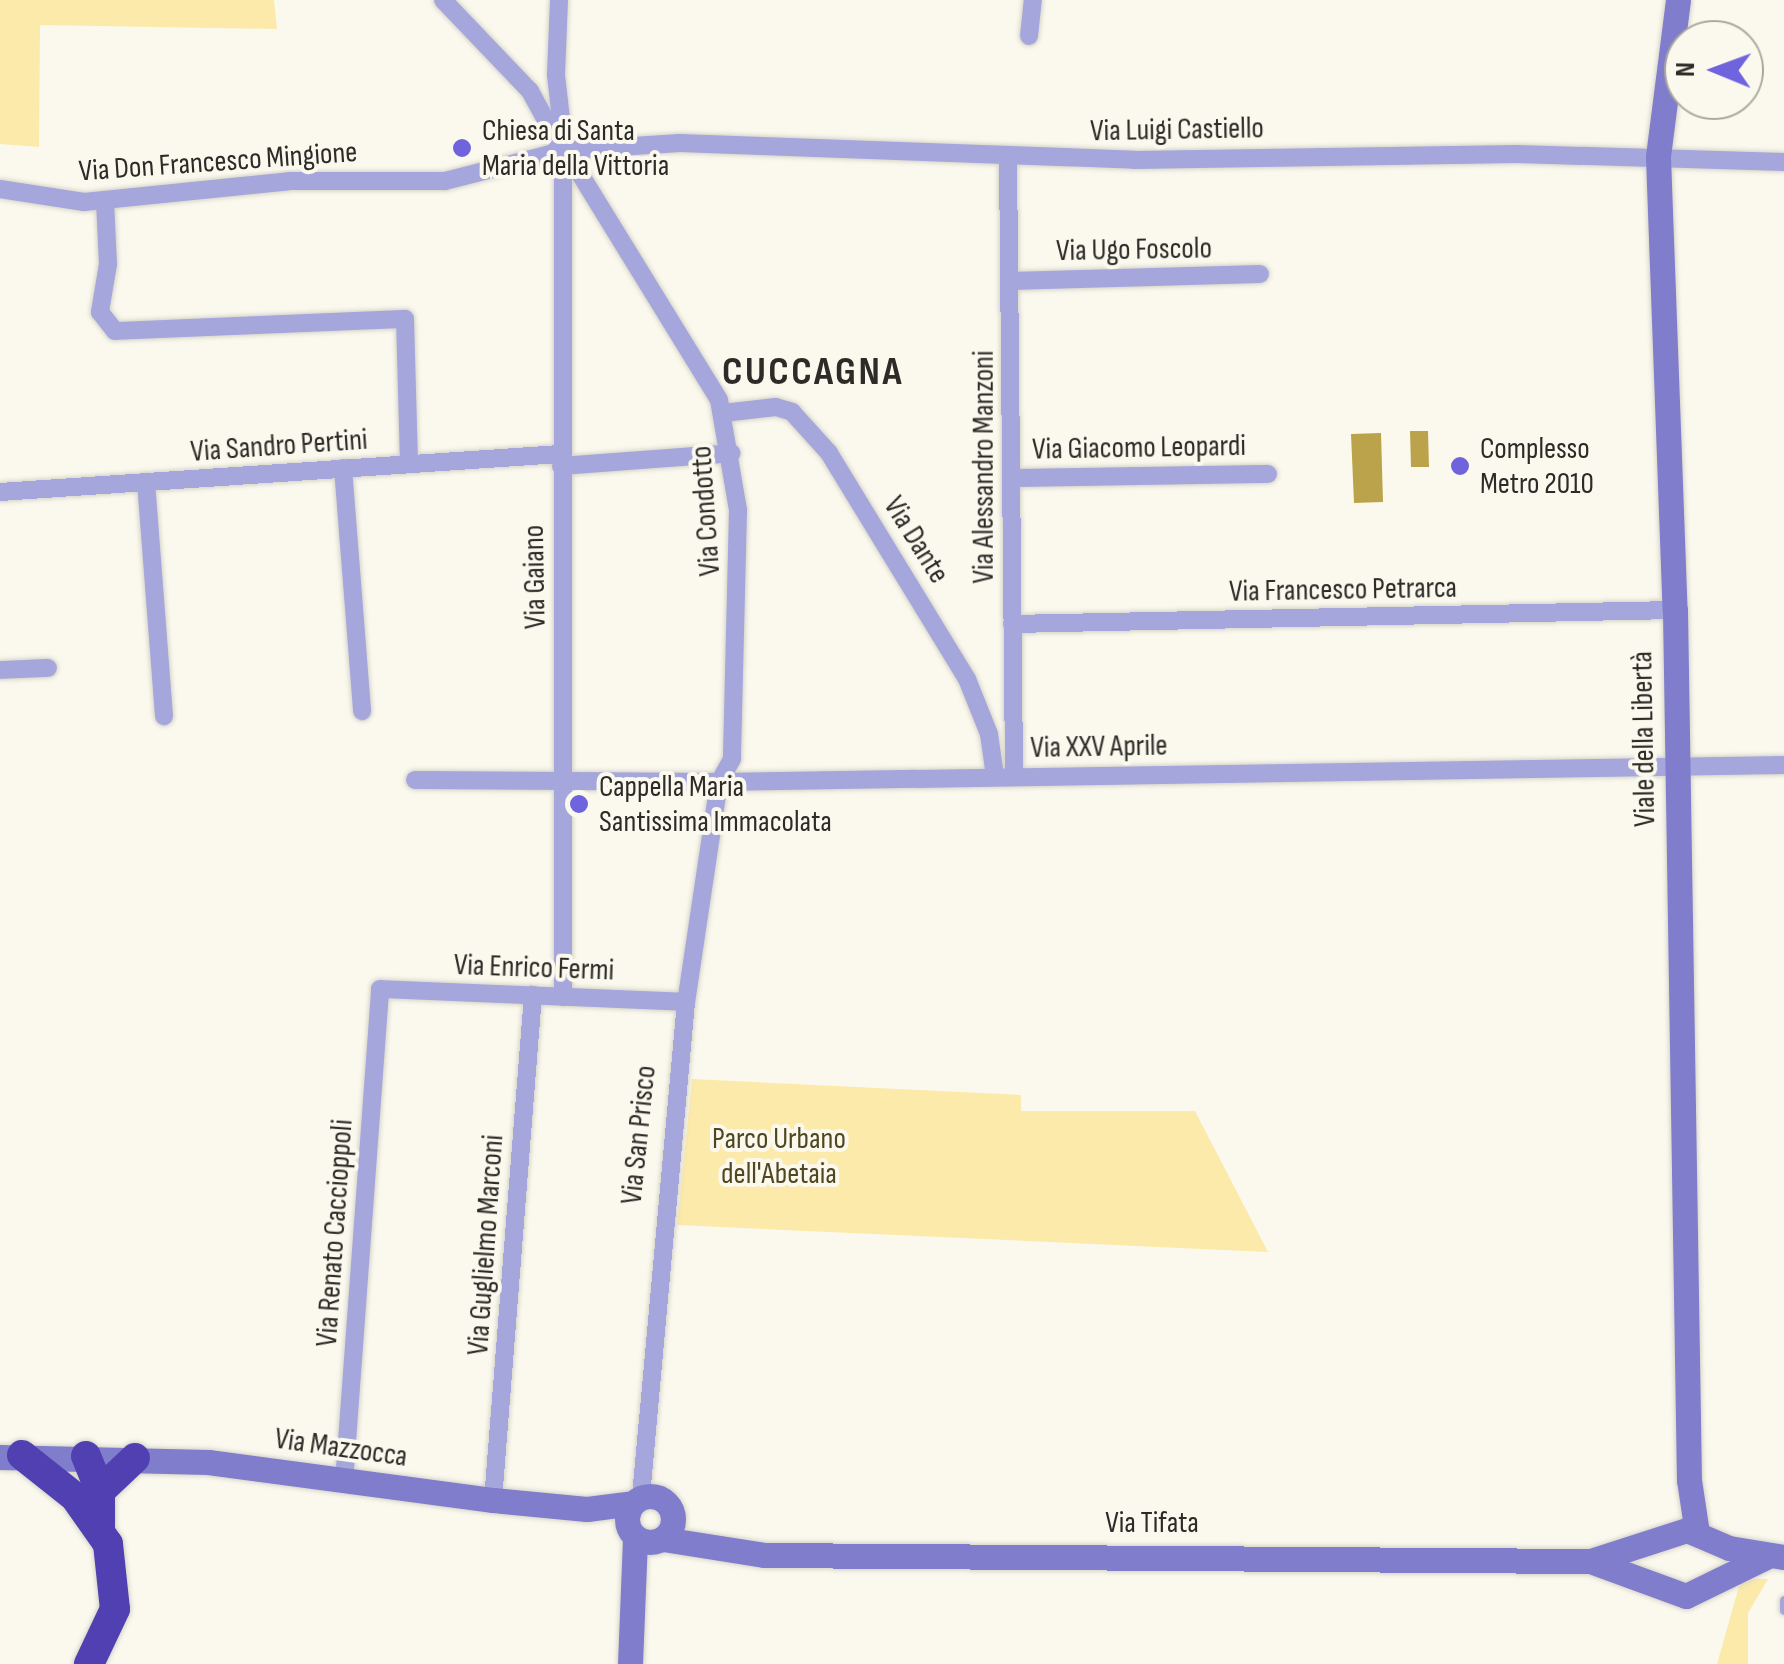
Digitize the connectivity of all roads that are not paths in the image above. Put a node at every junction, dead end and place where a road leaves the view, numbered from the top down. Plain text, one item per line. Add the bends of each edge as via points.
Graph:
1 (443, 0) edge
2 (559, 0) edge
3 (1033, 0) edge
4 (1678, 0) edge
5 (1029, 36) dead end
6 (564, 151) junction
7 (1658, 157) junction
8 (1008, 158) junction
9 (1784, 162) edge
10 (0, 189) edge
11 (105, 201) junction
12 (1260, 274) dead end
13 (1010, 280) junction
14 (723, 414) junction
15 (732, 453) junction
16 (561, 460) junction
17 (409, 464) junction
18 (344, 468) junction
19 (1268, 474) dead end
20 (1011, 478) junction
21 (146, 482) junction
22 (0, 492) edge
23 (1675, 610) junction
24 (1012, 624) junction
25 (48, 668) dead end
26 (0, 670) edge
27 (362, 711) dead end
28 (164, 716) dead end
29 (1784, 765) edge
30 (1676, 767) junction
31 (1004, 776) junction
32 (414, 780) dead end
33 (564, 782) junction
34 (719, 782) junction
35 (380, 989) joint
36 (533, 995) junction
37 (564, 996) junction
38 (686, 1002) junction
39 (11, 1456) edge
40 (86, 1456) junction
41 (134, 1458) junction
42 (1689, 1480) junction
43 (344, 1482) junction
44 (88, 1494) junction
45 (493, 1500) junction
46 (643, 1524) junction
47 (1701, 1536) junction
48 (1662, 1537) junction
49 (713, 1544) junction
50 (1775, 1557) edge
51 (1591, 1561) junction
52 (1712, 1579) junction
53 (1658, 1585) junction
54 (1784, 1600) edge
55 (1784, 1610) edge
56 (94, 1653) edge
57 (75, 1664) edge
58 (630, 1664) edge

1 - 6 street, Via Condotto via 530,91
2 - 6 street, Via Gaiano via 556,75
3 - 5 street
4 - 7 street, Viale della Libertà
6 - 8 street, Via Luigi Castiello via 680,143
6 - 11 street, Via Don Francesco Mingione via 445,181 289,181
6 - 14 street, Via Condotto
6 - 16 street, Via Gaiano
7 - 8 street, Via Luigi Castiello
7 - 9 street, Via Luigi Castiello
7 - 23 street, Viale della Libertà
8 - 13 street, Via Alessandro Manzoni
10 - 11 street, Via Don Francesco Mingione
11 - 17 street via 108,264 100,312 115,332 405,319
12 - 13 street, Via Ugo Foscolo
13 - 20 street, Via Alessandro Manzoni
14 - 15 street, Via Condotto
14 - 31 street, Via Dante via 776,407 792,412 828,453 967,679
15 - 16 street, Via Sandro Pertini
15 - 34 street, Via Condotto via 740,570 737,680 732,759
16 - 17 street, Via Sandro Pertini
16 - 33 street, Via Gaiano
17 - 18 street, Via Sandro Pertini
18 - 21 street, Via Sandro Pertini
18 - 27 street
19 - 20 street, Via Giacomo Leopardi
20 - 24 street, Via Alessandro Manzoni
21 - 22 street, Via Sandro Pertini
21 - 28 street
23 - 24 street, Via Francesco Petrarca
23 - 30 street, Viale della Libertà
24 - 31 street, Via Alessandro Manzoni
25 - 26 street
29 - 30 street, Via XXV Aprile
30 - 31 street, Via XXV Aprile
30 - 42 street, Viale della Libertà
31 - 34 street, Via XXV Aprile
32 - 33 street, Via XXV Aprile
33 - 34 street, Via XXV Aprile
33 - 37 street, Via Gaiano
34 - 38 street, Via San Prisco
35 - 36 street, Via Enrico Fermi
35 - 43 street, Via Renato Caccioppoli
36 - 37 street, Via Enrico Fermi
36 - 45 street, Via Guglielmo Marconi
37 - 38 street, Via Enrico Fermi
38 - 46 street, Via San Prisco
39 - 40 street, Via Mazzocca
39 - 44 highway
40 - 41 street, Via Mazzocca
40 - 44 highway
41 - 43 street, Via Mazzocca
41 - 44 highway
42 - 47 street, Viale della Libertà
42 - 48 street, Viale della Libertà
43 - 45 street, Via Mazzocca
44 - 56 highway via 116,1587
45 - 46 street, Via Mazzocca via 587,1508
46 - 49 street, Via Tifata
46 - 49 street, Via Tifata via 672,1526 672,1511
46 - 58 street, Via San Prisco
47 - 48 street, Via Tifata
47 - 50 street, Via Tifata
47 - 52 street via 1715,1558
48 - 51 street, Via Tifata
48 - 53 street via 1649,1568
49 - 51 street, Via Tifata via 764,1555
50 - 52 street, Via Tifata
51 - 53 street, Via Tifata
52 - 53 street, Via Tifata via 1686,1596
54 - 55 lane
56 - 57 highway

